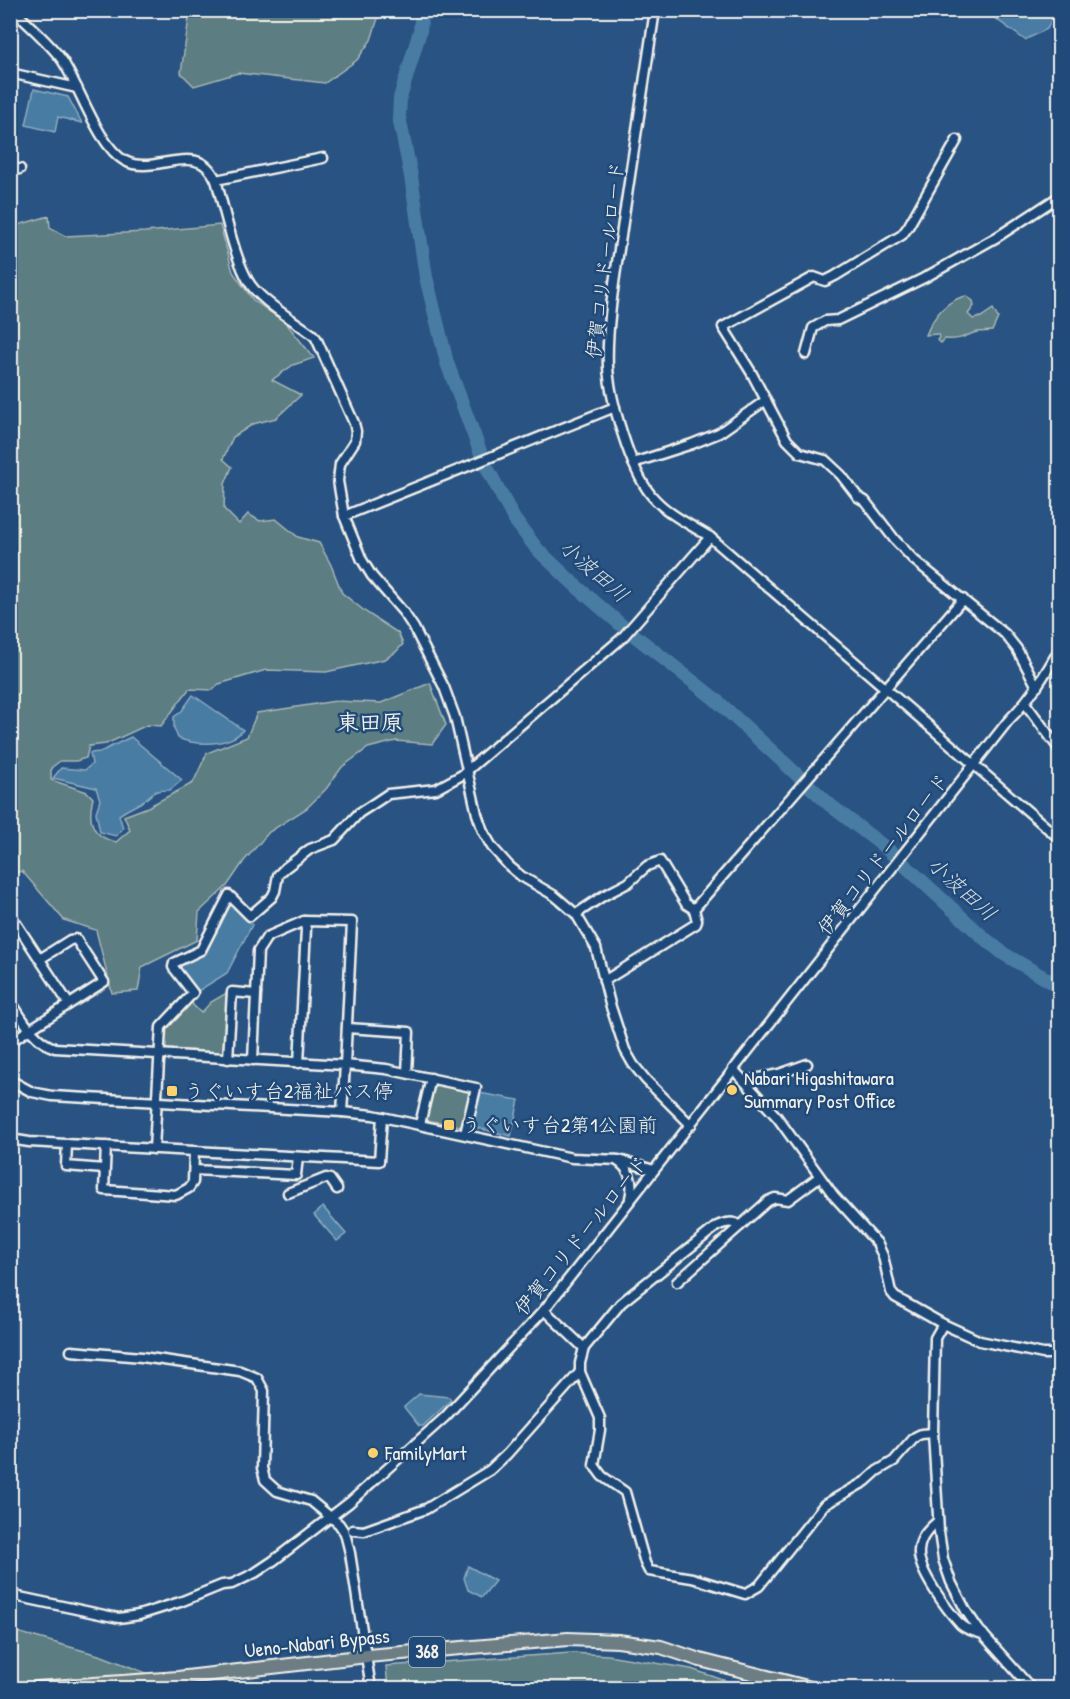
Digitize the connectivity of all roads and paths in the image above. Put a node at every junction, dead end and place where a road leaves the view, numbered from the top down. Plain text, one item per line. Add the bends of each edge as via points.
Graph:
1 (14, 10) edge
2 (655, 10) edge
3 (10, 73) edge
4 (77, 88) junction
5 (957, 140) dead end
6 (323, 158) dead end
7 (216, 180) junction
8 (1059, 196) edge
9 (806, 354) dead end
10 (766, 400) junction
11 (615, 408) junction
12 (633, 463) junction
13 (344, 516) junction
14 (710, 537) junction
15 (963, 599) junction
16 (1059, 648) edge
17 (886, 687) junction
18 (1037, 687) junction
19 (1025, 703) junction
20 (1059, 750) edge
21 (974, 764) junction
22 (468, 769) junction
23 (1059, 838) edge
24 (694, 909) junction
25 (10, 914) edge
26 (576, 915) junction
27 (304, 921) junction
28 (40, 959) junction
29 (604, 981) junction
30 (256, 994) junction
31 (10, 1000) edge
32 (69, 1004) junction
33 (347, 1028) junction
34 (30, 1029) junction
35 (10, 1042) edge
36 (160, 1055) junction
37 (228, 1059) junction
38 (253, 1060) junction
39 (299, 1063) junction
40 (807, 1064) dead end
41 (345, 1065) junction
42 (733, 1069) junction
43 (407, 1073) junction
44 (431, 1078) junction
45 (10, 1080) edge
46 (745, 1081) junction
47 (156, 1102) junction
48 (342, 1112) junction
49 (382, 1117) junction
50 (420, 1124) junction
51 (691, 1125) junction
52 (465, 1134) junction
53 (10, 1139) edge
54 (67, 1144) junction
55 (106, 1146) junction
56 (154, 1149) junction
57 (194, 1152) junction
58 (298, 1157) junction
59 (613, 1160) junction
60 (105, 1169) junction
61 (194, 1170) junction
62 (654, 1170) junction
63 (296, 1175) junction
64 (819, 1177) junction
65 (337, 1189) dead end
66 (629, 1201) junction
67 (740, 1226) junction
68 (677, 1282) dead end
69 (544, 1310) junction
70 (943, 1324) junction
71 (584, 1348) junction
72 (71, 1351) dead end
73 (1059, 1354) edge
74 (580, 1372) junction
75 (933, 1433) junction
76 (331, 1516) junction
77 (939, 1521) junction
78 (353, 1530) dead end
79 (10, 1594) edge
80 (983, 1634) junction
81 (367, 1656) junction
82 (38, 1689) edge
83 (371, 1689) edge
84 (811, 1689) edge
85 (1031, 1689) edge

1 - 4 street via 60,58
2 - 11 street, 伊賀コリドールロード via 610,328 608,369
3 - 4 street
4 - 7 street via 110,147 124,160 142,165 195,160 209,168
5 - 10 street via 902,235 835,276 825,281 814,277 723,327
6 - 7 street
7 - 13 street via 243,273 262,297 316,338 354,423 355,441 340,464 338,480
8 - 9 street via 924,278 813,328
10 - 12 street via 719,433
10 - 15 street via 787,440 800,453 825,460 907,553
11 - 12 street, 伊賀コリドールロード
11 - 13 street
12 - 14 street, 伊賀コリドールロード via 652,496 674,516
13 - 22 street via 372,576 404,613 432,661 455,717
14 - 17 street, 伊賀コリドールロード
14 - 22 street via 622,638
15 - 17 street
15 - 18 street via 1005,634
16 - 18 street
17 - 21 street, 伊賀コリドールロード
17 - 24 street
18 - 19 street
19 - 20 street
19 - 21 street
21 - 23 street
21 - 42 street, 伊賀コリドールロード
22 - 26 street via 477,814 492,847 521,876 551,892
22 - 36 street via 436,789 393,793 359,813 334,840 310,849 285,868 278,875 272,897 250,916 229,895 201,950 174,963 193,993 161,1027
24 - 26 street via 686,904 660,861
24 - 29 street via 696,924
25 - 28 street
26 - 29 street via 593,940
27 - 30 street via 267,937 258,951
27 - 33 street via 352,922
27 - 39 street
28 - 32 street
28 - 32 street via 73,939 84,950 104,982
29 - 51 street via 633,1064
30 - 37 street via 232,992
30 - 38 street
31 - 34 street
32 - 34 street
33 - 41 street
33 - 43 street via 409,1032
34 - 35 street
34 - 36 street via 55,1048
36 - 37 street
36 - 47 street
37 - 38 street
38 - 39 street
39 - 41 street
40 - 46 street
41 - 43 street
41 - 48 street
42 - 46 street
42 - 51 street, 伊賀コリドールロード
43 - 44 street
44 - 50 street
44 - 52 street via 476,1088
45 - 47 street via 45,1095
46 - 64 street via 782,1123
47 - 48 street
47 - 56 street
48 - 49 street
49 - 50 street
49 - 58 street via 379,1161
50 - 52 street
51 - 62 street, 伊賀コリドールロード
52 - 59 street via 572,1158
53 - 54 street
54 - 55 street
54 - 60 street via 66,1166
55 - 56 street
55 - 60 street
56 - 57 street
57 - 58 street
57 - 61 street
58 - 63 street
59 - 62 street
59 - 66 street via 632,1179
60 - 61 street via 104,1190 176,1195 189,1188
61 - 63 street
62 - 66 street, 伊賀コリドールロード
63 - 65 street via 291,1191 326,1178
64 - 67 street via 788,1200 768,1201
64 - 70 street via 880,1248 891,1292
66 - 69 street, 伊賀コリドールロード
67 - 68 street
67 - 71 street via 717,1226 621,1303
69 - 71 street
69 - 76 street, 伊賀コリドールロード via 445,1417
70 - 73 street via 980,1341
70 - 75 street via 935,1338
71 - 74 street
72 - 76 street via 142,1357 251,1374 260,1381 265,1397 265,1480 277,1491 311,1501
74 - 75 street via 600,1418 594,1465 602,1476 625,1492 649,1571 708,1582 738,1593 745,1594 759,1586 824,1505 894,1461 915,1437
74 - 78 street via 490,1470 426,1509 364,1531
75 - 77 street
76 - 79 street, 伊賀コリドールロード via 255,1573 139,1615 119,1618
76 - 81 street via 343,1527 348,1541
77 - 80 street via 943,1559 951,1582
77 - 80 street via 921,1541 921,1568 963,1627
80 - 85 street
81 - 82 highway, Ueno-Nabari Bypass / 368 via 178,1678
81 - 83 street
81 - 84 highway, Ueno-Nabari Bypass / 368 via 568,1640 618,1641 661,1647

